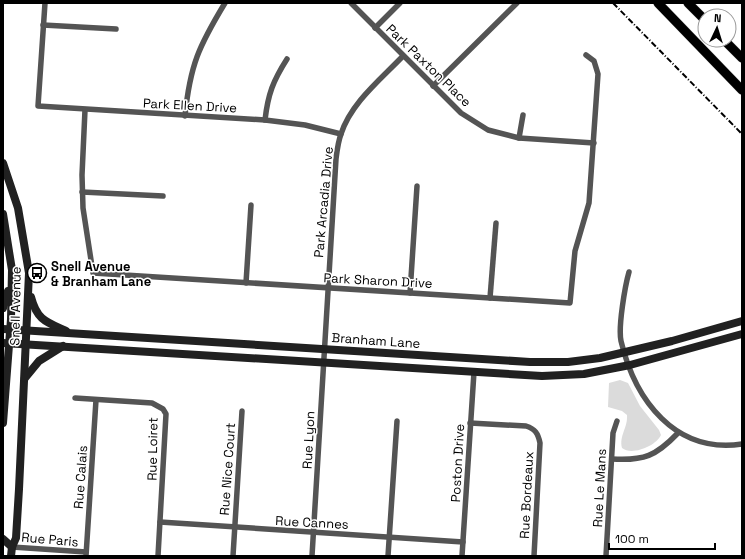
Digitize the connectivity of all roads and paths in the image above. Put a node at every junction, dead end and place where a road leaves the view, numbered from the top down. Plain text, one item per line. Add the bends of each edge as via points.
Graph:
1 (44, 3) edge
2 (225, 3) edge
3 (351, 3) edge
4 (400, 3) edge
5 (517, 3) edge
6 (658, 3) edge
7 (688, 3) edge
8 (697, 12) edge
9 (43, 25) junction
10 (375, 28) junction
11 (116, 29) dead end
12 (732, 48) edge
13 (586, 55) dead end
14 (403, 56) junction
15 (742, 58) edge
16 (287, 59) dead end
17 (433, 86) junction
18 (742, 90) edge
19 (85, 110) junction
20 (523, 115) dead end
21 (185, 116) junction
22 (265, 120) junction
23 (341, 134) junction
24 (519, 138) junction
25 (594, 143) junction
26 (3, 163) edge
27 (3, 180) edge
28 (416, 186) dead end
29 (12, 188) junction
30 (82, 192) junction
31 (163, 196) dead end
32 (251, 205) dead end
33 (3, 214) edge
34 (496, 223) dead end
35 (12, 270) junction
36 (629, 272) dead end
37 (246, 283) junction
38 (328, 288) junction
39 (30, 292) junction
40 (410, 293) junction
41 (490, 298) junction
42 (3, 308) edge
43 (742, 320) edge
44 (7, 329) edge
45 (28, 331) junction
46 (70, 333) junction
47 (742, 334) edge
48 (6, 343) edge
49 (27, 344) junction
50 (63, 346) junction
51 (324, 349) junction
52 (625, 352) junction
53 (323, 362) junction
54 (630, 365) junction
55 (3, 367) edge
56 (474, 372) junction
57 (25, 378) junction
58 (7, 379) junction
59 (75, 398) dead end
60 (96, 400) junction
61 (242, 411) dead end
62 (397, 421) dead end
63 (617, 421) dead end
64 (3, 423) edge
65 (470, 423) junction
66 (678, 433) junction
67 (742, 444) edge
68 (612, 460) junction
69 (160, 522) junction
70 (234, 528) junction
71 (313, 533) junction
72 (390, 537) junction
73 (3, 539) edge
74 (463, 542) junction
75 (12, 547) junction
76 (86, 554) edge
77 (11, 556) edge
78 (158, 556) edge
79 (233, 556) edge
80 (312, 556) edge
81 (388, 556) edge
82 (462, 556) edge
83 (534, 556) edge
84 (606, 556) edge

1 - 9 street
2 - 21 street via 196,57 188,84
3 - 10 street, Park Paxton Place
4 - 10 street
5 - 17 street
6 - 18 main road
7 - 8 main road
9 - 11 street
9 - 19 street, Park Ellen Drive via 38,106
10 - 14 street, Park Paxton Place
12 - 15 main road
13 - 25 street, Park Sharon Drive via 594,61 598,74
14 - 17 street, Park Paxton Place
14 - 23 street, Park Arcadia Drive via 358,103
16 - 22 street via 274,79 268,96
17 - 24 street, Park Paxton Place via 466,117 488,130
19 - 21 street, Park Ellen Drive
19 - 30 street, Park Sharon Drive
20 - 24 street
21 - 22 street, Park Ellen Drive
22 - 23 street, Park Ellen Drive via 304,125
23 - 38 street, Park Arcadia Drive via 336,159
24 - 25 street, Park Paxton Place
25 - 41 street, Park Sharon Drive via 589,204 575,251 570,303
26 - 29 main road, Snell Avenue
27 - 29 main road
28 - 40 street
29 - 39 main road, Snell Avenue via 29,264
30 - 31 street
30 - 37 street, Park Sharon Drive via 93,273
32 - 37 street
33 - 35 main road, Snell Avenue
34 - 41 street
35 - 42 main road
35 - 44 main road, Snell Avenue
36 - 52 street via 624,289 621,340
37 - 38 street, Park Sharon Drive
38 - 40 street, Park Sharon Drive
38 - 51 street, Park Arcadia Drive
39 - 45 main road, Snell Avenue
39 - 46 main road via 38,316 46,323
40 - 41 street, Park Sharon Drive
43 - 52 main road, Branham Lane
44 - 45 main road, Branham Lane
44 - 48 main road, Snell Avenue
45 - 46 main road, Branham Lane
45 - 49 main road, Snell Avenue
46 - 51 main road, Branham Lane
47 - 54 main road, Branham Lane
48 - 49 main road, Branham Lane
48 - 58 main road, Snell Avenue
49 - 50 main road, Branham Lane
49 - 57 main road, Snell Avenue
50 - 53 main road, Branham Lane
50 - 57 main road via 39,361
51 - 52 main road, Branham Lane via 530,362 568,362
51 - 53 street, Rue Lyon
52 - 54 street
53 - 56 main road, Branham Lane
53 - 71 street, Rue Lyon
54 - 56 main road, Branham Lane via 571,375
54 - 66 street via 640,391 651,408 663,422
55 - 58 main road
56 - 65 street, Poston Drive
57 - 75 main road, Snell Avenue via 16,534
58 - 64 main road, Snell Avenue
59 - 60 street, Rue Loiret
60 - 69 street, Rue Loiret via 152,403 158,405 166,414
60 - 76 street, Rue Calais
61 - 70 street, Rue Nice Court
62 - 72 street
63 - 68 street, Rue Le Mans via 613,433
65 - 74 street, Poston Drive
65 - 83 street, Rue Bordeaux via 526,426 533,428 539,435
66 - 67 street via 707,443
66 - 68 street via 662,450 646,457
68 - 84 street, Rue Le Mans
69 - 70 street, Rue Cannes
69 - 78 street, Rue Loiret
70 - 71 street, Rue Cannes
70 - 79 street, Rue Nice Court
71 - 72 street, Rue Cannes
71 - 80 street, Rue Lyon
72 - 74 street, Rue Cannes
72 - 81 street
73 - 75 main road
74 - 82 street, Poston Drive
75 - 76 street, Rue Paris
75 - 77 main road, Snell Avenue

